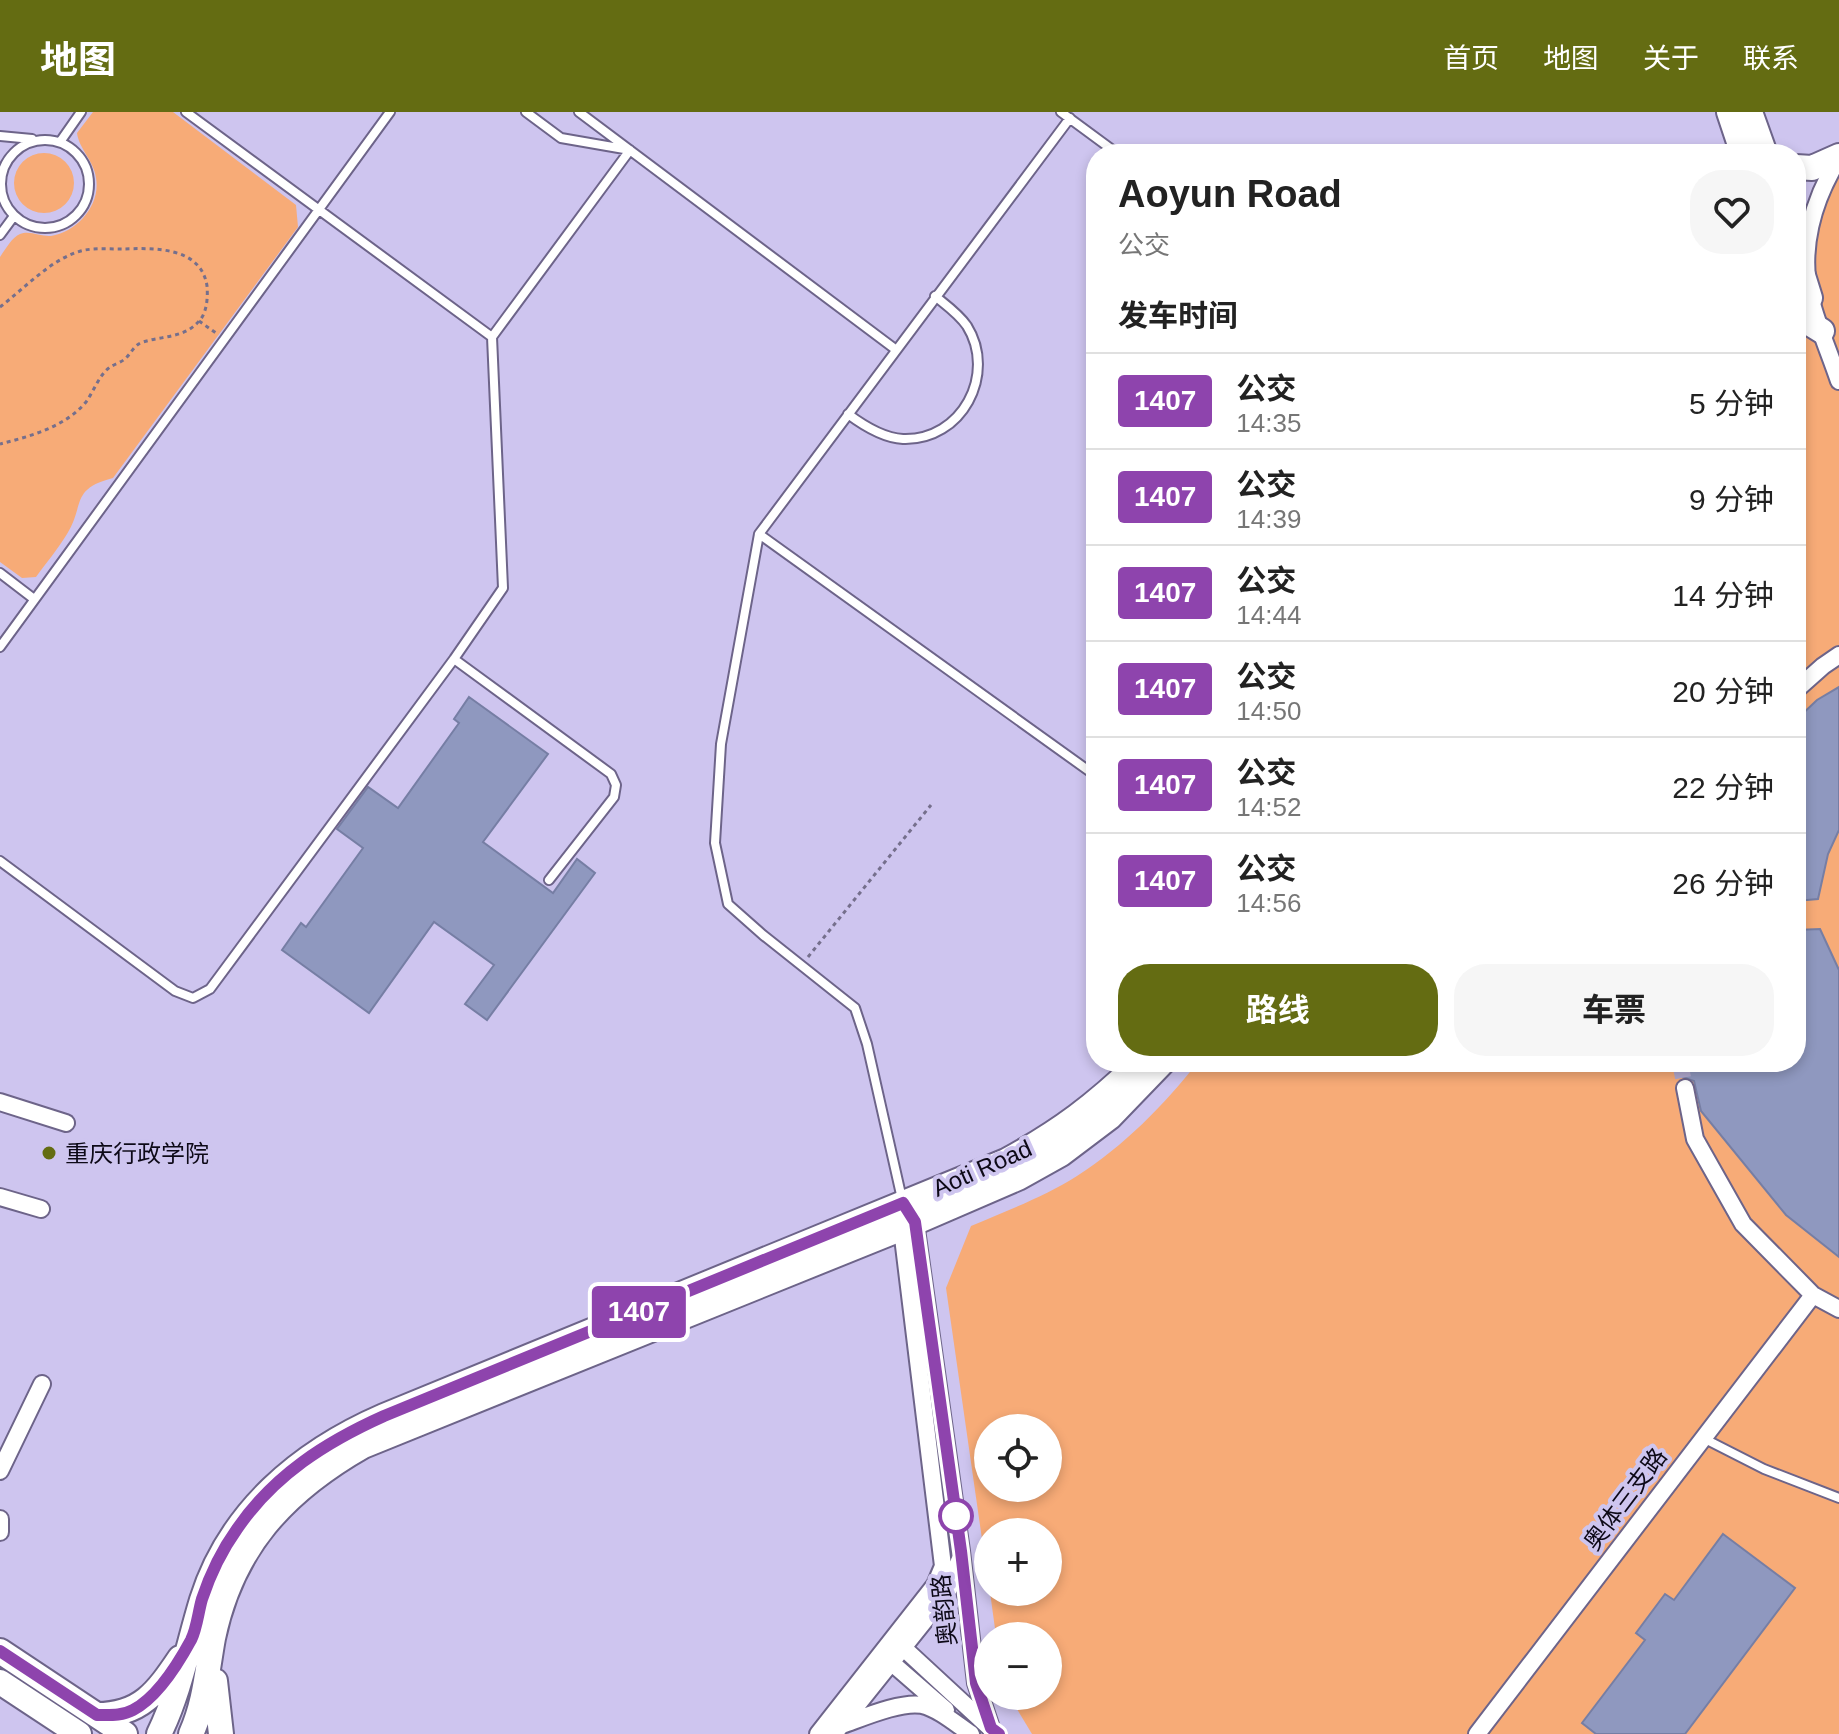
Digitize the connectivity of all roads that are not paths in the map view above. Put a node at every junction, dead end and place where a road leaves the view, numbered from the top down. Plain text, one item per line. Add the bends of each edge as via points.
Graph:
1 (81, 112) edge
2 (186, 112) edge
3 (390, 112) edge
4 (526, 112) edge
5 (579, 112) edge
6 (1061, 112) edge
7 (1729, 112) edge
8 (1750, 112) edge
9 (1070, 118) junction
10 (0, 136) edge
11 (45, 140) junction
12 (60, 142) junction
13 (1105, 144) edge
14 (1740, 144) edge
15 (1761, 144) edge
16 (630, 150) junction
17 (1839, 157) edge
18 (1806, 168) edge
19 (0, 186) edge
20 (319, 209) junction
21 (14, 216) junction
22 (0, 235) edge
23 (1806, 253) edge
24 (935, 296) junction
25 (1806, 310) edge
26 (1822, 331) joint
27 (492, 337) junction
28 (895, 349) junction
29 (1839, 381) edge
30 (848, 414) junction
31 (759, 534) junction
32 (0, 573) edge
33 (34, 599) junction
34 (0, 647) edge
35 (1839, 655) edge
36 (454, 659) junction
37 (1806, 682) edge
38 (1086, 769) edge
39 (0, 861) edge
40 (549, 880) dead end
41 (1130, 1072) edge
42 (1153, 1072) edge
43 (1685, 1088) tunnel mouth
44 (0, 1102) edge
45 (66, 1123) dead end
46 (0, 1197) edge
47 (41, 1209) dead end
48 (906, 1218) junction
49 (1813, 1295) junction
50 (1839, 1309) edge
51 (42, 1384) dead end
52 (1702, 1438) junction
53 (0, 1471) edge
54 (1839, 1498) edge
55 (0, 1519) edge
56 (0, 1532) edge
57 (961, 1551) junction
58 (202, 1640) junction
59 (898, 1643) junction
60 (0, 1651) edge
61 (886, 1658) junction
62 (0, 1682) edge
63 (97, 1715) junction
64 (838, 1729) edge
65 (995, 1731) edge
66 (79, 1734) edge
67 (125, 1734) edge
68 (159, 1734) edge
69 (191, 1734) edge
70 (221, 1734) edge
71 (818, 1734) edge
72 (972, 1734) edge
73 (1477, 1734) edge

1 - 12 lane
2 - 20 lane
3 - 20 lane
4 - 16 lane via 561,138
5 - 16 lane
6 - 9 lane
7 - 14 main road
8 - 15 main road
9 - 13 lane
9 - 24 lane
10 - 11 lane
11 - 12 lane
11 - 19 lane via 31,142 8,159
12 - 21 lane via 82,160 88,173 85,202 66,223 52,228
16 - 27 lane
16 - 28 lane
17 - 18 main road
17 - 23 street via 1818,197
19 - 21 lane
20 - 27 lane
20 - 33 lane
21 - 22 lane
24 - 28 lane
24 - 30 lane via 966,324 976,345 975,391 964,411 947,427 903,439 880,433
25 - 26 main road
26 - 29 street
27 - 36 lane via 503,588
28 - 30 lane
30 - 31 lane
31 - 38 lane
31 - 48 lane via 721,744 715,843 728,904 855,1008
32 - 33 lane
33 - 34 lane
35 - 37 street
36 - 39 lane via 210,989 193,998 175,991
36 - 40 lane via 611,774 616,785 614,797
41 - 48 main road, Aoti Road via 1050,1137
42 - 48 main road, Aoti Road via 1110,1117 1061,1154 1018,1178
43 - 49 street via 1695,1139 1743,1224
44 - 45 street
46 - 47 street
48 - 57 street
48 - 58 main road, Aoti Road via 373,1442 332,1464 276,1510 253,1539
48 - 59 street via 943,1566
49 - 50 street
49 - 52 street, 奥体三支路
51 - 53 street
52 - 54 lane
52 - 73 street, 奥体三支路
55 - 56 street
57 - 59 street, 奥韵路 via 953,1582
57 - 65 street, 奥韵路 via 976,1683
58 - 63 main road via 133,1710
58 - 68 main road, Aoti Road
58 - 69 main road, Aoti Road via 205,1696
58 - 70 main road
59 - 61 street
59 - 65 street, 奥韵路
60 - 63 main road
61 - 64 street
61 - 71 street
61 - 72 street
62 - 66 main road
63 - 67 main road
64 - 72 street via 920,1705

